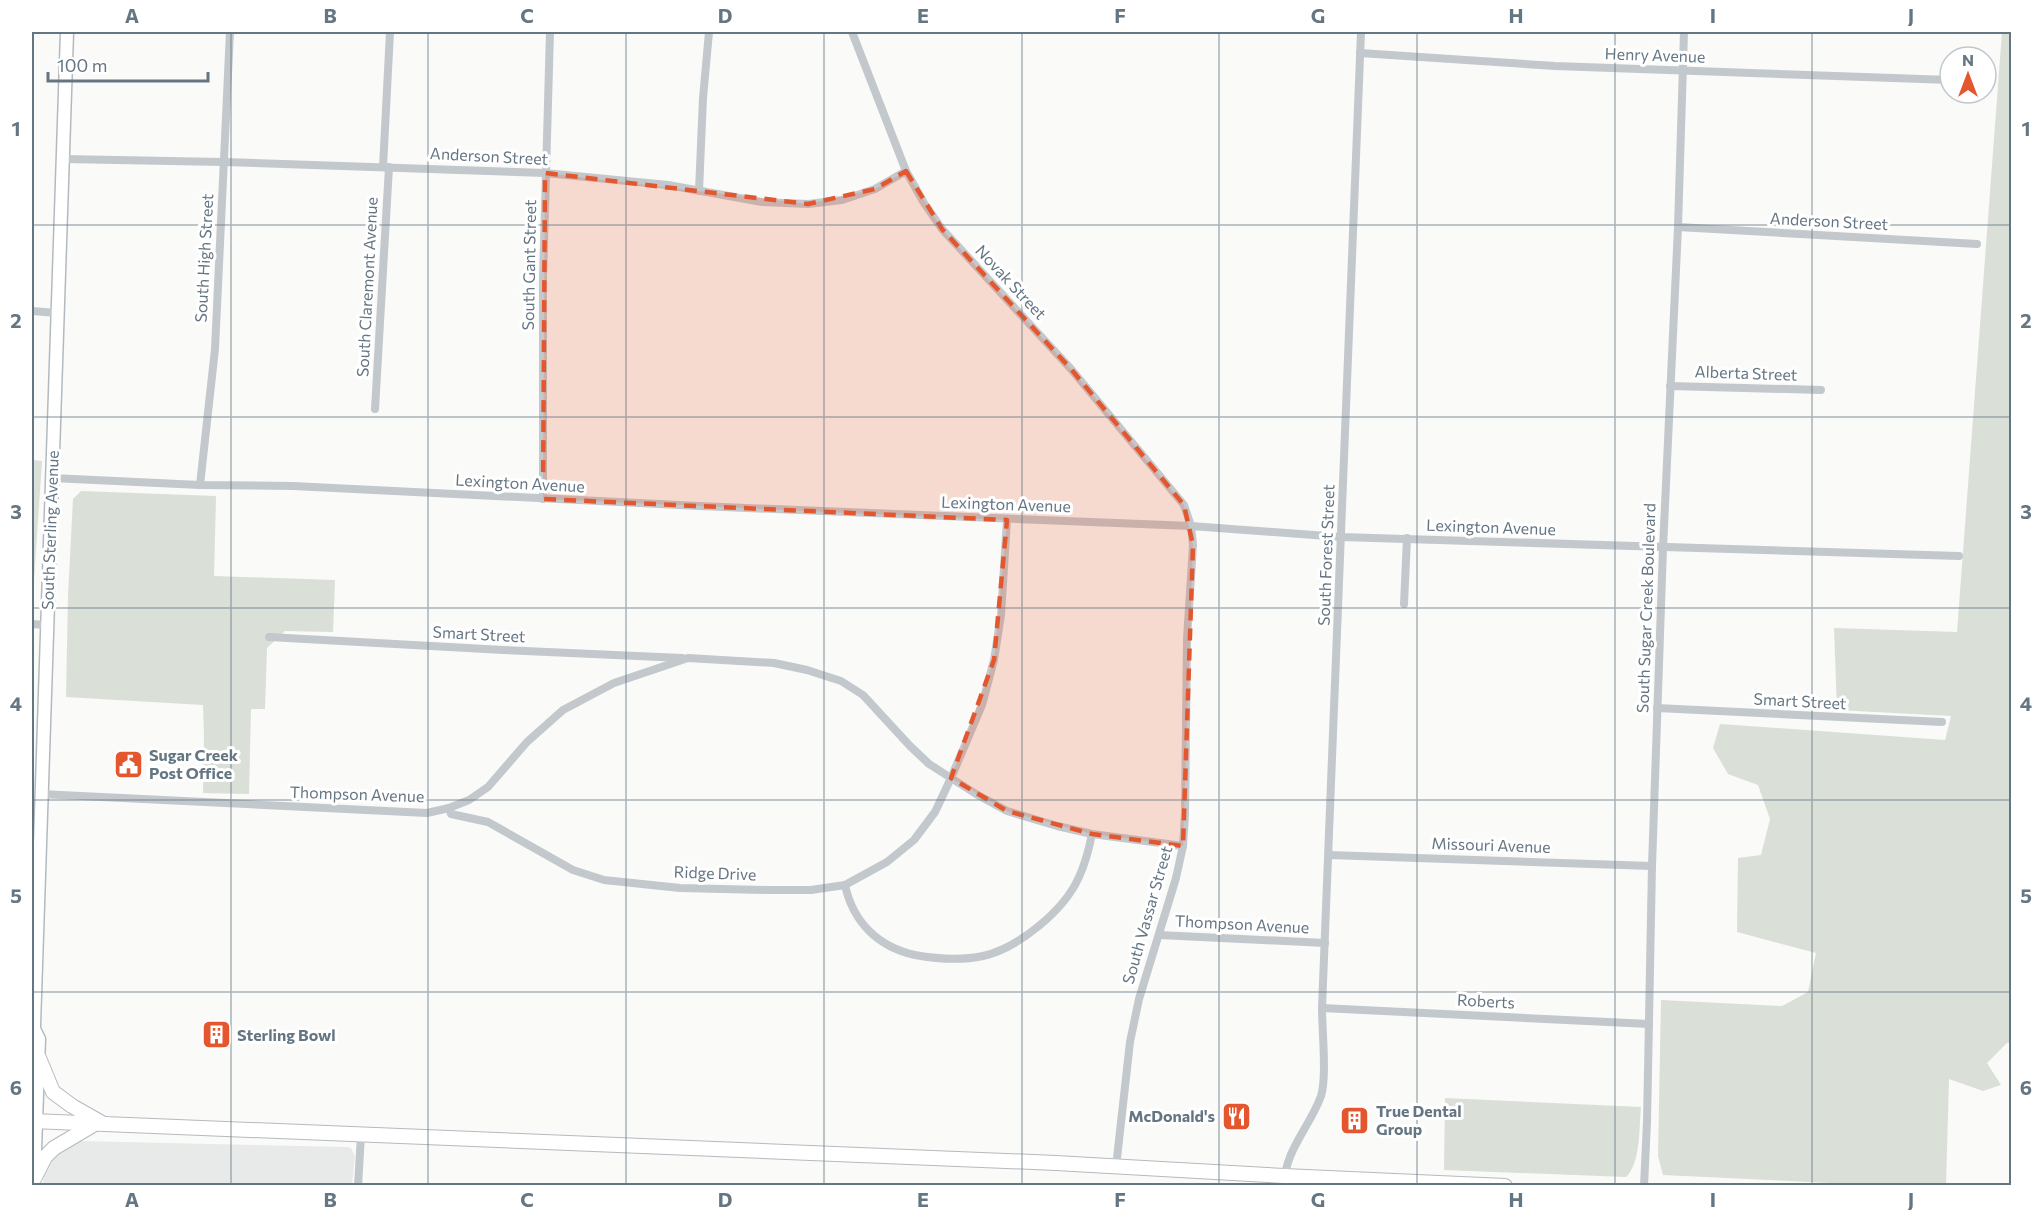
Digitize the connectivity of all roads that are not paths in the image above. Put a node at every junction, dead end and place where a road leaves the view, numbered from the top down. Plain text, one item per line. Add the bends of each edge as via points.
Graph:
1 (68, 32) edge
2 (230, 32) edge
3 (390, 32) edge
4 (550, 32) edge
5 (709, 32) edge
6 (852, 32) edge
7 (857, 32) edge
8 (1361, 32) edge
9 (1684, 32) edge
10 (857, 45) junction
11 (1360, 53) junction
12 (1683, 71) junction
13 (1938, 80) edge
14 (63, 159) junction
15 (224, 162) junction
16 (386, 167) junction
17 (906, 171) junction
18 (545, 173) junction
19 (699, 191) junction
20 (1678, 227) junction
21 (1977, 244) dead end
22 (32, 311) edge
23 (57, 313) junction
24 (1670, 386) junction
25 (1821, 390) dead end
26 (375, 409) dead end
27 (52, 478) junction
28 (200, 485) junction
29 (543, 499) junction
30 (1007, 520) junction
31 (1191, 526) junction
32 (1341, 537) junction
33 (1407, 538) junction
34 (1663, 548) junction
35 (1959, 556) dead end
36 (1404, 604) dead end
37 (32, 624) edge
38 (46, 625) junction
39 (269, 638) dead end
40 (688, 658) junction
41 (1658, 708) junction
42 (1942, 722) dead end
43 (951, 778) junction
44 (40, 794) junction
45 (449, 808) junction
46 (1092, 834) junction
47 (1183, 846) junction
48 (1329, 855) junction
49 (1652, 866) junction
50 (845, 885) junction
51 (1159, 935) junction
52 (1324, 944) junction
53 (1322, 1008) junction
54 (1649, 1024) junction
55 (33, 1030) edge
56 (39, 1058) junction
57 (34, 1121) edge
58 (100, 1124) junction
59 (361, 1135) junction
60 (1116, 1167) junction
61 (1284, 1181) edge
62 (34, 1182) edge
63 (358, 1185) edge
64 (1453, 1185) edge
65 (1505, 1185) edge
66 (1644, 1185) edge

1 - 14 main road, South Sterling Avenue
2 - 15 street, South High Street
3 - 16 street, South Claremont Avenue
4 - 18 street, South Gant Street
5 - 19 street
6 - 10 street, Novak Street
7 - 10 street
8 - 11 street, South Forest Street
9 - 12 street, South Sugar Creek Boulevard
10 - 17 street, Novak Street
11 - 12 street, Henry Avenue
11 - 32 street, South Forest Street
12 - 13 street, Henry Avenue
12 - 20 street, South Sugar Creek Boulevard
14 - 15 street, Anderson Street
14 - 23 main road, South Sterling Avenue
15 - 16 street, Anderson Street
15 - 28 street, South High Street via 215,349
16 - 18 street, Anderson Street
16 - 26 street, South Claremont Avenue
17 - 19 street, Anderson Street via 875,189 842,200 808,204 762,202
17 - 31 street, Novak Street via 942,229 1071,369 1184,505
18 - 19 street, Anderson Street
18 - 29 street, South Gant Street
20 - 21 street, Anderson Street
20 - 24 street, South Sugar Creek Boulevard
22 - 23 street
23 - 27 main road, South Sterling Avenue
24 - 25 street, Alberta Street
24 - 34 street, South Sugar Creek Boulevard
27 - 28 street, Lexington Avenue
27 - 38 main road, South Sterling Avenue
28 - 29 street, Lexington Avenue
29 - 30 street, Lexington Avenue
30 - 31 street, Lexington Avenue
30 - 43 street, Ridge Drive via 994,660 982,705
31 - 32 street, Lexington Avenue
31 - 47 street, South Vassar Street
32 - 33 street, Lexington Avenue
32 - 48 street, South Forest Street
33 - 34 street, Lexington Avenue
33 - 36 street
34 - 35 street, Lexington Avenue
34 - 41 street, South Sugar Creek Boulevard
37 - 38 street
38 - 44 main road, South Sterling Avenue
39 - 40 street, Smart Street
40 - 43 street, Thompson Avenue via 774,663 841,681 863,695 929,764
40 - 45 street, Thompson Avenue via 614,683 563,710 527,742 488,787
41 - 42 street, Smart Street
41 - 49 street, South Sugar Creek Boulevard
43 - 46 street, Thompson Avenue via 1007,811
43 - 50 street, Ridge Drive via 935,812 914,840 887,862
44 - 45 street, Thompson Avenue via 427,813
44 - 55 main road, South Sterling Avenue
45 - 50 street, Ridge Drive via 451,814 488,822 573,870 604,880 680,888 768,890
46 - 47 street, Thompson Avenue
46 - 50 street via 1078,879 1056,910 1019,941 981,957 931,958 885,945 858,918
47 - 51 street, South Vassar Street
48 - 49 street, Missouri Avenue
48 - 52 street, South Forest Street
49 - 54 street, South Sugar Creek Boulevard
51 - 52 street, Thompson Avenue
51 - 60 street, South Vassar Street via 1130,1042
52 - 53 street, South Forest Street
53 - 54 street, Roberts
53 - 61 street, South Forest Street via 1320,1098 1291,1155
54 - 66 street, South Sugar Creek Boulevard
55 - 56 main road, South Sterling Avenue via 39,1039
56 - 57 main road, South Sterling Avenue
56 - 58 main road via 53,1092
57 - 58 main road
57 - 62 main road, South Sterling Avenue
58 - 59 main road
58 - 62 main road via 54,1148 45,1157
59 - 60 main road
59 - 63 street
60 - 61 main road
61 - 64 main road
64 - 65 main road

